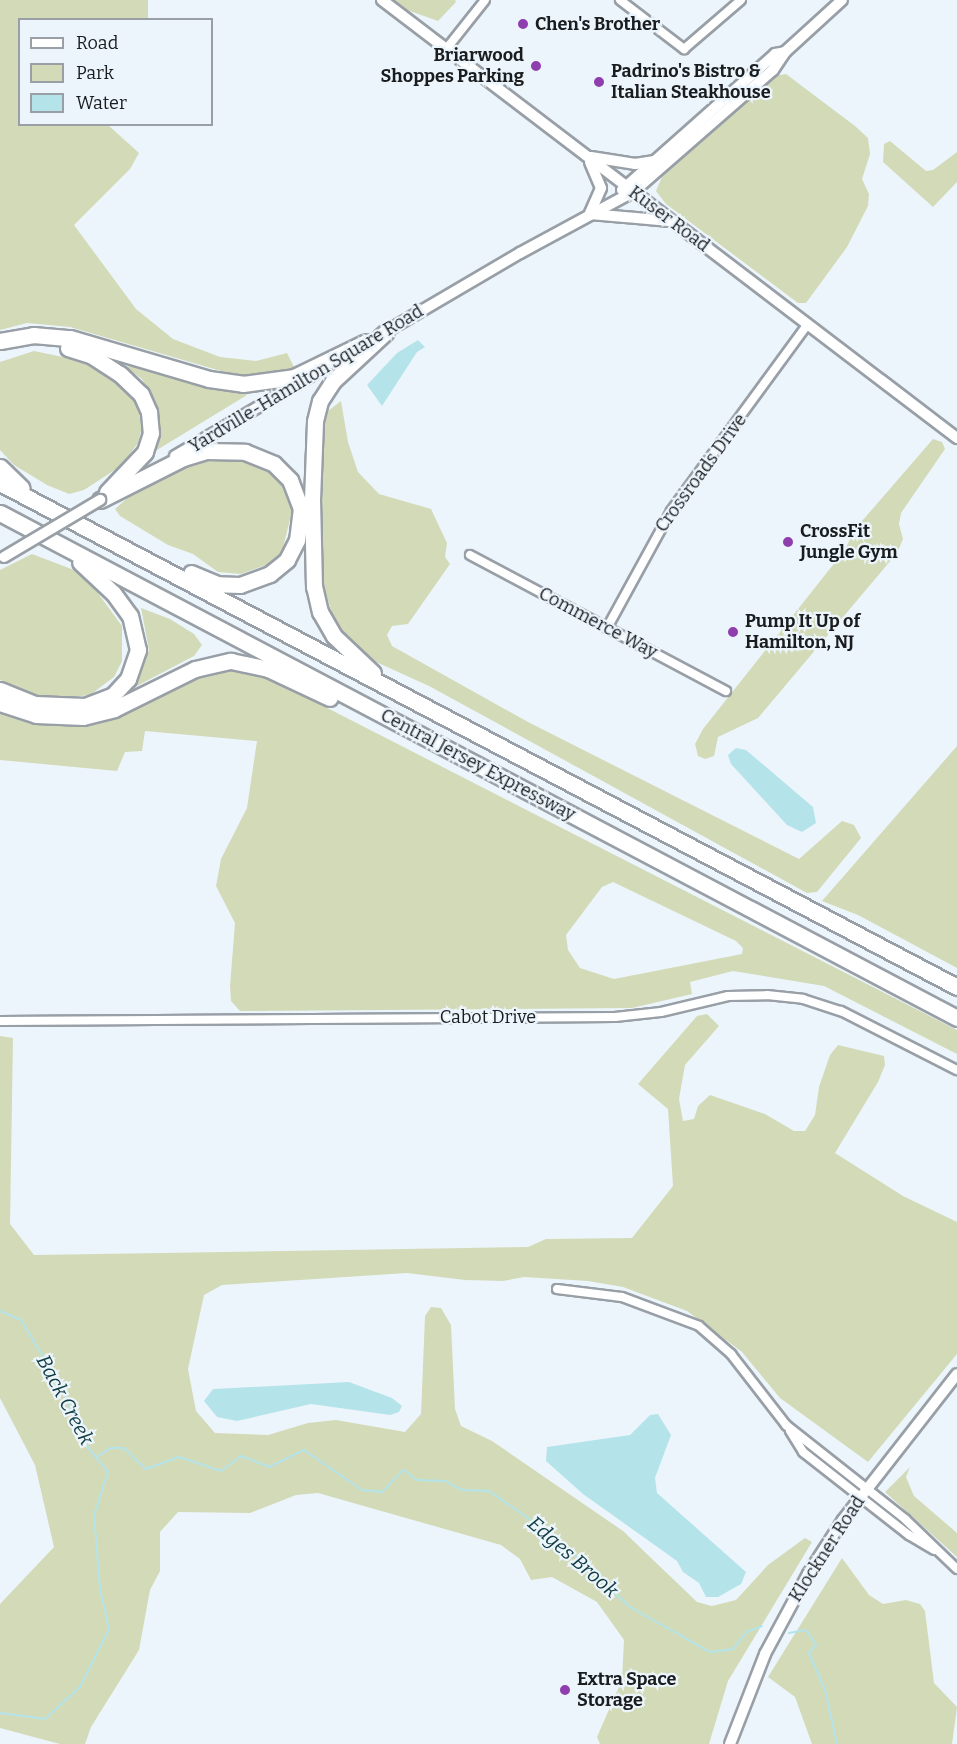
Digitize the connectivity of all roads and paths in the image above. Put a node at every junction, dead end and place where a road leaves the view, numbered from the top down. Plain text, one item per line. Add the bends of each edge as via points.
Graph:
1 (382, 0) edge
2 (485, 0) edge
3 (620, 0) edge
4 (741, 0) edge
5 (842, 0) edge
6 (447, 48) junction
7 (785, 52) junction
8 (587, 156) junction
9 (656, 160) junction
10 (629, 189) junction
11 (590, 214) junction
12 (671, 221) junction
13 (807, 325) junction
14 (384, 333) junction
15 (0, 341) edge
16 (0, 353) edge
17 (957, 438) edge
18 (0, 467) edge
19 (0, 483) edge
20 (100, 500) junction
21 (40, 504) junction
22 (0, 513) edge
23 (87, 529) junction
24 (45, 537) junction
25 (470, 555) dead end
26 (1, 560) edge
27 (607, 628) junction
28 (0, 690) edge
29 (726, 691) dead end
30 (0, 703) edge
31 (516, 755) junction
32 (503, 778) junction
33 (957, 987) edge
34 (957, 1018) edge
35 (0, 1021) edge
36 (957, 1070) edge
37 (557, 1289) dead end
38 (957, 1374) edge
39 (864, 1492) junction
40 (957, 1569) edge
41 (730, 1744) edge

1 - 6 street, Kuser Road
2 - 6 street
3 - 4 street via 684,49
5 - 7 street, Yardville-Hamilton Square Road
6 - 8 street, Kuser Road
7 - 9 street, Yardville-Hamilton Square Road via 776,54
7 - 10 street, Yardville-Hamilton Square Road via 773,70
8 - 9 street via 635,164
8 - 10 street, Kuser Road
8 - 11 street via 601,188
9 - 10 street, Yardville-Hamilton Square Road
10 - 11 street, Yardville-Hamilton Square Road
10 - 12 street, Kuser Road
11 - 12 street
11 - 14 street, Yardville-Hamilton Square Road
12 - 13 street, Kuser Road
13 - 17 street, Kuser Road
13 - 27 street, Crossroads Drive via 671,511
14 - 15 highway via 310,371 252,384 209,379 70,338 33,335
14 - 20 street, Yardville-Hamilton Square Road
14 - 31 highway via 333,381 316,412 312,500 318,605 334,636 378,676
16 - 20 highway via 36,345 79,351 107,365 141,394 151,422 149,442 139,460
18 - 21 highway
19 - 21 highway, Central Jersey Expressway
20 - 23 highway via 194,454 233,450 268,460 283,471 299,498 300,529 293,550 279,567 250,583 228,585 206,580
20 - 26 street, Yardville-Hamilton Square Road, bridge
21 - 23 highway, Central Jersey Expressway
22 - 24 highway, Central Jersey Expressway
23 - 31 highway, Central Jersey Expressway
24 - 28 highway via 97,577 124,606 137,638 136,661 122,688 105,700 85,706 35,704
24 - 32 highway, Central Jersey Expressway
25 - 27 street, Commerce Way
27 - 29 street, Commerce Way
30 - 32 highway via 36,715 83,717 114,709 195,669 220,662 244,662 268,669
31 - 33 highway, Central Jersey Expressway
32 - 34 highway, Central Jersey Expressway
35 - 36 street, Cabot Drive via 615,1017 661,1012 728,996 768,994 803,999 841,1011
37 - 39 street via 622,1296 699,1326 731,1354 803,1452
38 - 39 street, Klockner Road
39 - 40 street via 909,1535 942,1554
39 - 41 street, Klockner Road via 825,1546 779,1625

